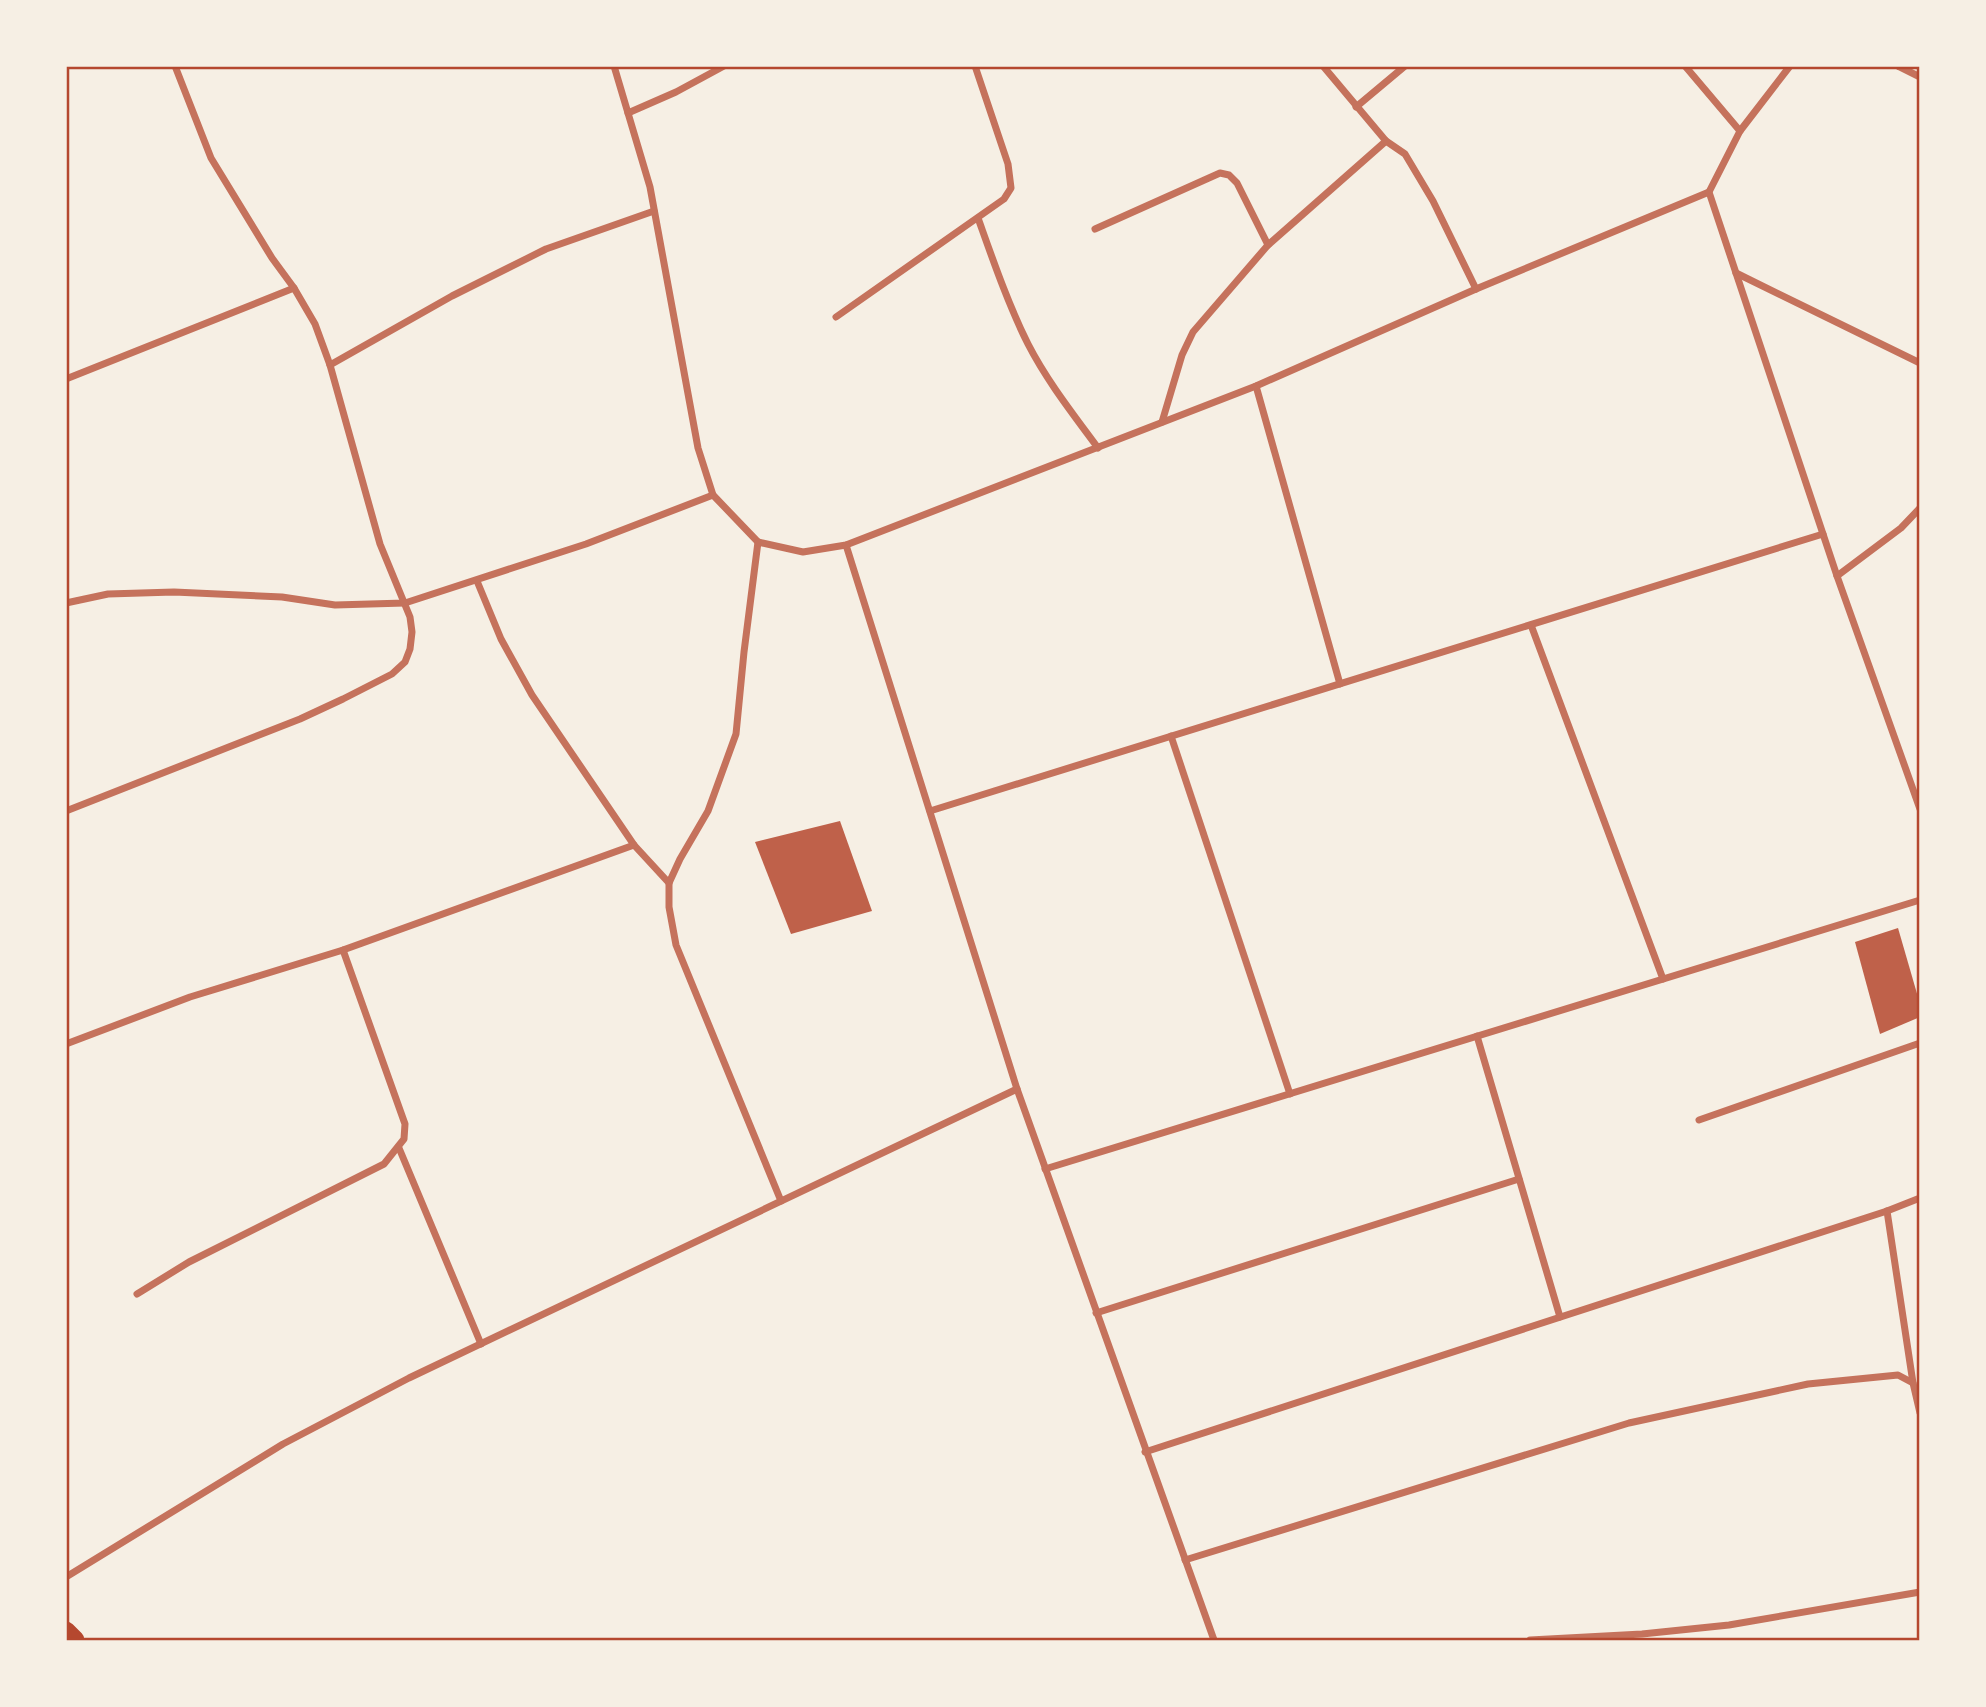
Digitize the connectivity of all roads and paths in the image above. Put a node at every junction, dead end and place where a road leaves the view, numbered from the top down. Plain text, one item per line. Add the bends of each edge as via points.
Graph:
1 (175, 66) edge
2 (614, 66) edge
3 (724, 66) edge
4 (975, 66) edge
5 (1323, 66) edge
6 (1405, 66) edge
7 (1685, 66) edge
8 (1790, 66) edge
9 (1898, 66) edge
10 (1920, 77) edge
11 (1356, 107) junction
12 (628, 113) junction
13 (1740, 131) junction
14 (1386, 141) junction
15 (1709, 192) junction
16 (654, 211) junction
17 (978, 218) junction
18 (1095, 229) dead end
19 (1268, 245) junction
20 (1736, 273) junction
21 (295, 288) junction
22 (1475, 289) junction
23 (836, 317) dead end
24 (1920, 363) edge
25 (330, 365) junction
26 (66, 379) edge
27 (1256, 386) junction
28 (1163, 422) junction
29 (1098, 447) junction
30 (713, 495) junction
31 (1920, 508) edge
32 (1823, 534) junction
33 (758, 542) junction
34 (846, 545) junction
35 (1837, 576) junction
36 (477, 581) junction
37 (66, 603) edge
38 (405, 603) junction
39 (1531, 625) junction
40 (1340, 684) junction
41 (1171, 736) junction
42 (1920, 809) edge
43 (66, 811) edge
44 (930, 811) junction
45 (634, 845) junction
46 (669, 883) junction
47 (1920, 900) edge
48 (343, 950) junction
49 (1663, 979) junction
50 (1477, 1036) junction
51 (1920, 1043) edge
52 (66, 1044) edge
53 (1017, 1089) junction
54 (1290, 1094) junction
55 (1699, 1120) dead end
56 (399, 1148) junction
57 (1045, 1169) junction
58 (1519, 1180) junction
59 (1920, 1198) edge
60 (781, 1201) junction
61 (1887, 1211) junction
62 (137, 1294) dead end
63 (1096, 1312) junction
64 (1560, 1317) junction
65 (481, 1345) junction
66 (1913, 1383) junction
67 (1920, 1413) edge
68 (1145, 1452) junction
69 (1185, 1560) junction
70 (66, 1577) edge
71 (1920, 1592) edge
72 (66, 1631) edge
73 (75, 1640) edge
74 (1214, 1640) edge
75 (1530, 1640) edge

1 - 21 street via 211,158
2 - 12 street
3 - 12 street
4 - 17 street via 1011,178 1004,199
5 - 11 street
6 - 11 street
7 - 13 street
8 - 13 street
9 - 10 street
11 - 14 street
12 - 16 street
13 - 15 street
14 - 19 street
14 - 22 street via 1405,154
15 - 20 street
15 - 22 street
16 - 25 street via 546,249
16 - 30 street via 698,448
17 - 23 street
17 - 29 street via 1028,344 1052,386
18 - 19 street via 1220,173 1237,183
19 - 28 street via 1193,332
20 - 24 street
20 - 32 street
21 - 25 street
21 - 26 street
22 - 27 street
25 - 38 street via 380,544
27 - 28 street
27 - 40 street
28 - 29 street
29 - 34 street
30 - 33 street
30 - 36 street
31 - 35 street
32 - 35 street
32 - 39 street
33 - 34 street via 803,552
33 - 46 street via 736,734 708,811
34 - 44 street
35 - 42 street
36 - 38 street
36 - 45 street via 531,695
37 - 38 street via 108,594 174,592 345,605
38 - 43 street via 412,632 410,649 405,662 392,674 300,719
39 - 40 street
39 - 49 street
40 - 41 street
41 - 44 street
41 - 54 street
44 - 53 street
45 - 46 street
45 - 48 street
46 - 60 street via 676,945
47 - 49 street
48 - 52 street via 190,996
48 - 56 street via 405,1124
49 - 50 street
50 - 54 street
50 - 58 street
51 - 55 street
53 - 57 street
53 - 60 street
54 - 57 street
56 - 62 street via 384,1164 189,1262
56 - 65 street
57 - 63 street
58 - 63 street
58 - 64 street
59 - 61 street
60 - 65 street
61 - 64 street
61 - 66 street
63 - 68 street
64 - 68 street
65 - 70 street via 283,1444
66 - 67 street
66 - 69 street via 1898,1375 1808,1384 1629,1423
68 - 69 street
69 - 74 street
71 - 75 street via 1729,1625
72 - 73 highway

